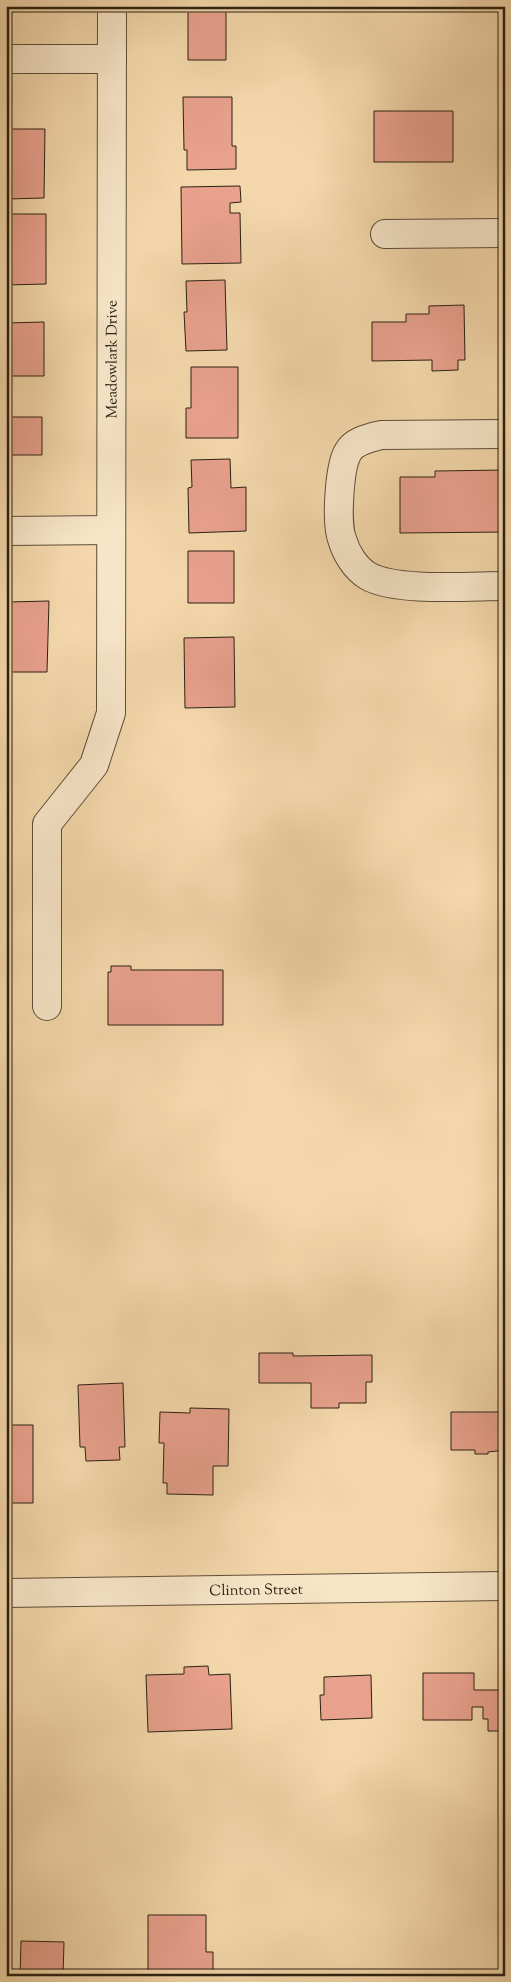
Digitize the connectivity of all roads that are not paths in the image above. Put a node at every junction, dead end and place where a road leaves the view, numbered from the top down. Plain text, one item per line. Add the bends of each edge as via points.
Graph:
1 (112, 6) edge
2 (6, 59) edge
3 (112, 59) junction
4 (505, 233) edge
5 (385, 234) dead end
6 (505, 434) edge
7 (110, 530) junction
8 (6, 531) edge
9 (505, 586) edge
10 (47, 1006) dead end
11 (505, 1586) edge
12 (6, 1593) edge

1 - 3 street, Meadowlark Drive
2 - 3 street
3 - 7 street, Meadowlark Drive
4 - 5 street
6 - 9 street via 381,435 367,438 348,452 340,474 342,541 351,559 367,575 381,582 400,585
7 - 8 street
7 - 10 street, Meadowlark Drive via 111,713 94,765 47,824
11 - 12 street, Clinton Street

